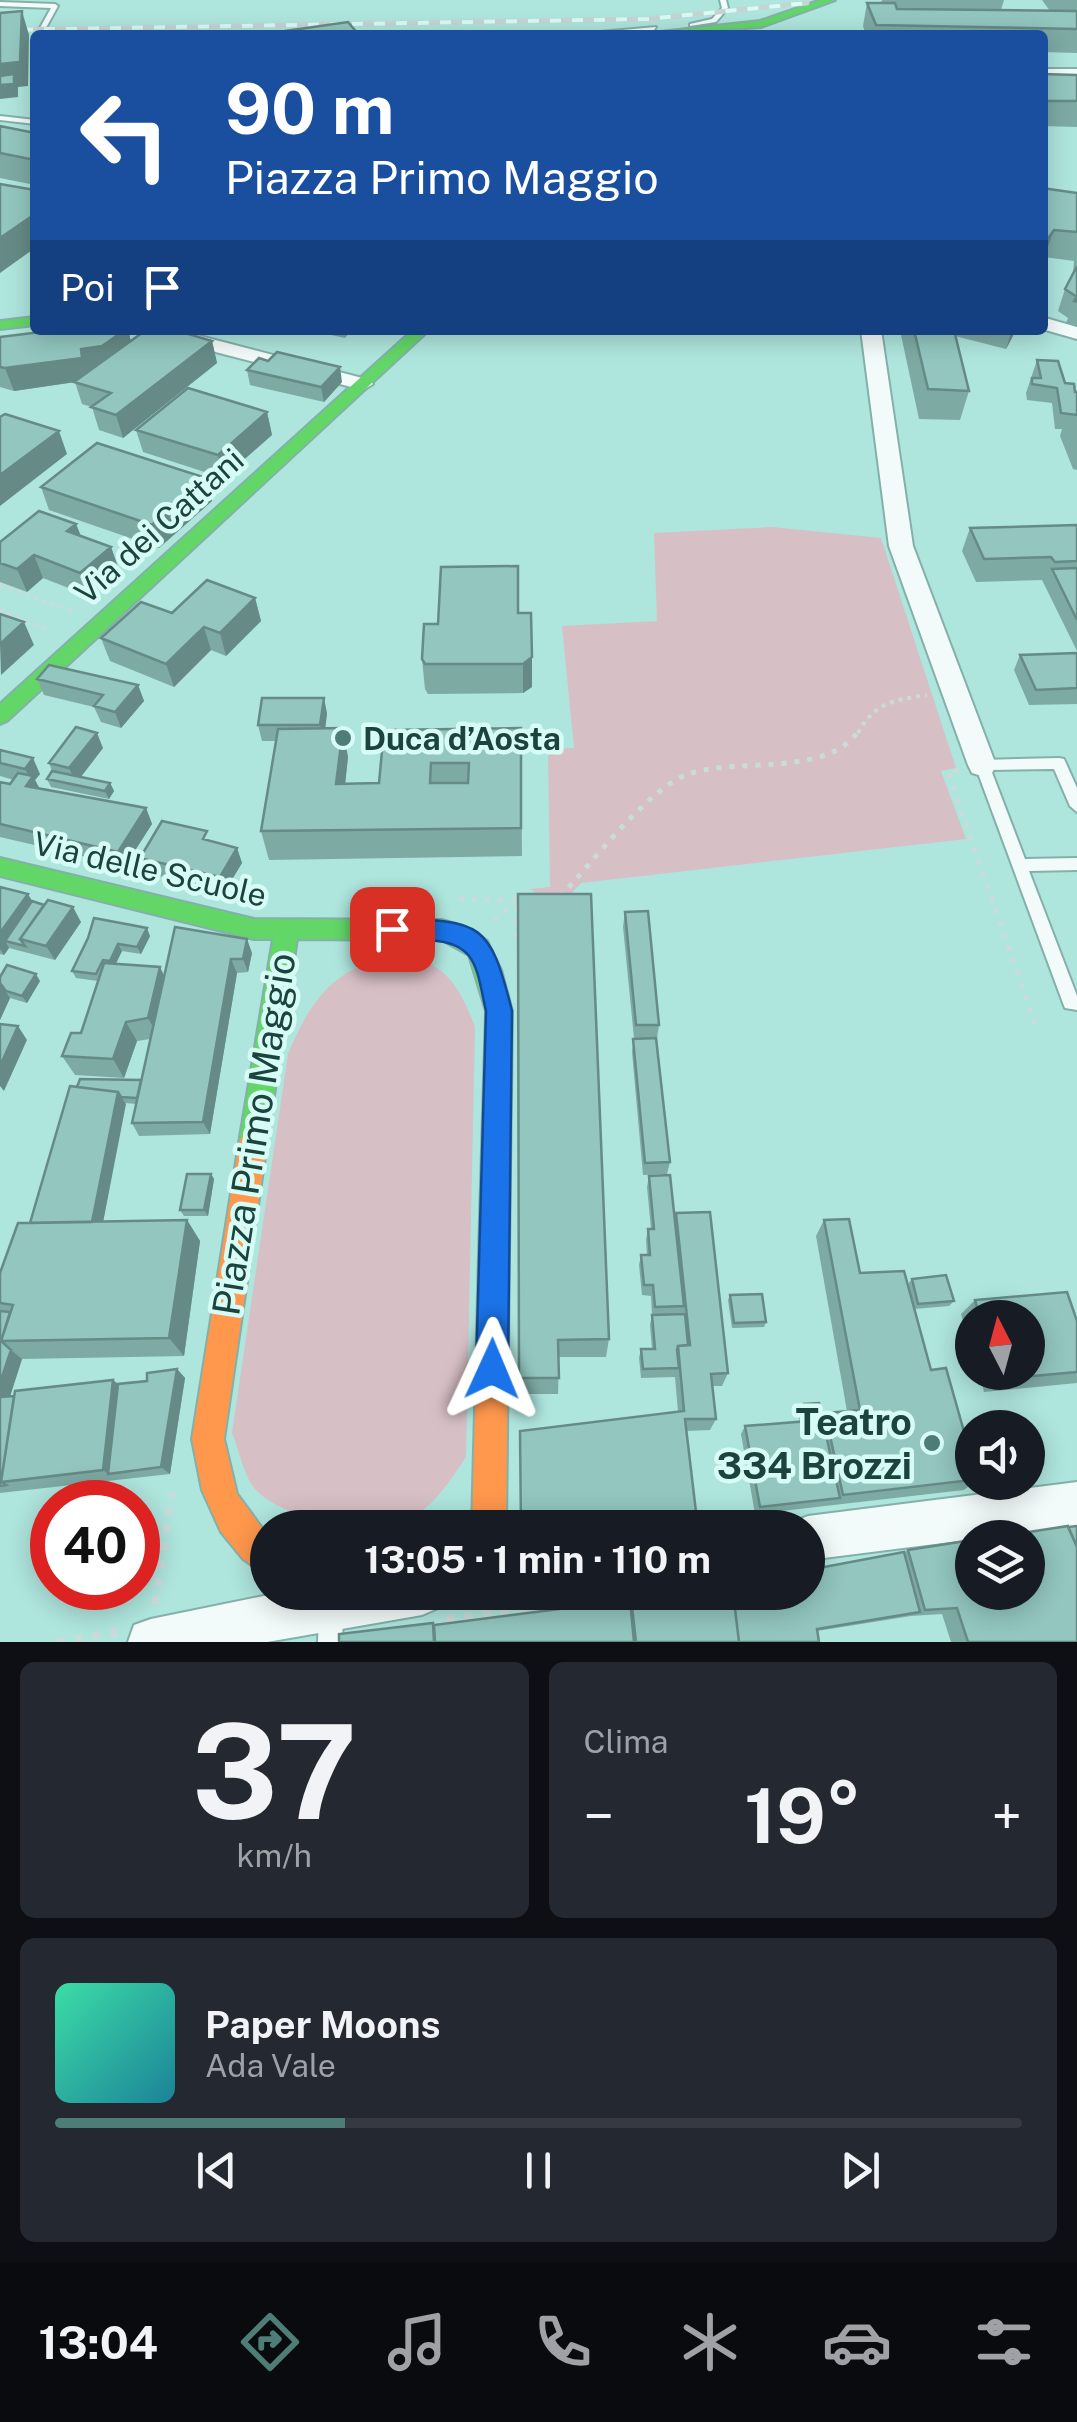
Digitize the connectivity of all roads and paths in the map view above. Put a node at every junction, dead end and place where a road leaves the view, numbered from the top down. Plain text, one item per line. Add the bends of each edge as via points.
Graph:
1 (722, 0) edge
2 (830, 0) edge
3 (0, 4) edge
4 (41, 30) edge
5 (643, 30) edge
6 (684, 30) edge
7 (20, 33) edge
8 (30, 33) edge
9 (1048, 73) edge
10 (1077, 73) edge
11 (0, 118) edge
12 (30, 121) edge
13 (30, 322) edge
14 (0, 325) edge
15 (1048, 325) edge
16 (1077, 332) edge
17 (172, 335) edge
18 (417, 335) edge
19 (872, 335) edge
20 (363, 384) junction
21 (0, 585) edge
22 (0, 610) edge
23 (112, 613) junction
24 (68, 654) junction
25 (955, 692) junction
26 (0, 716) edge
27 (982, 765) junction
28 (1077, 806) edge
29 (1019, 864) junction
30 (1077, 864) edge
31 (0, 867) edge
32 (458, 899) dead end
33 (544, 899) edge
34 (517, 900) junction
35 (531, 900) edge
36 (286, 931) junction
37 (474, 941) junction
38 (1077, 1002) edge
39 (1077, 1504) edge
40 (489, 1510) edge
41 (825, 1536) edge
42 (250, 1546) edge
43 (370, 1610) edge
44 (325, 1613) edge
45 (151, 1642) edge

1 - 5 lane via 724,8 708,24
2 - 6 street via 767,21
3 - 4 lane via 55,6
7 - 8 lane
9 - 10 street
11 - 12 lane
13 - 14 street
15 - 16 street
17 - 20 street
18 - 20 street, Via dei Cattani
19 - 25 street via 901,546
20 - 23 street, Via dei Cattani
21 - 23 path via 70,611
22 - 24 path via 51,632
23 - 24 street, Via dei Cattani
24 - 26 street, Via dei Cattani
25 - 27 street
25 - 33 path via 884,702 856,736 824,755 688,774 663,788 558,899
27 - 28 lane via 1059,763
27 - 29 lane
29 - 30 lane
29 - 38 lane via 1071,1003
31 - 36 street, Via delle Scuole via 224,924
32 - 34 path
34 - 35 path
34 - 37 path
36 - 37 street, Piazza Primo Maggio via 427,928
36 - 42 street, Piazza Primo Maggio via 208,1439 221,1507
37 - 40 street via 486,958 499,1011
39 - 41 street
43 - 44 street
44 - 45 street

